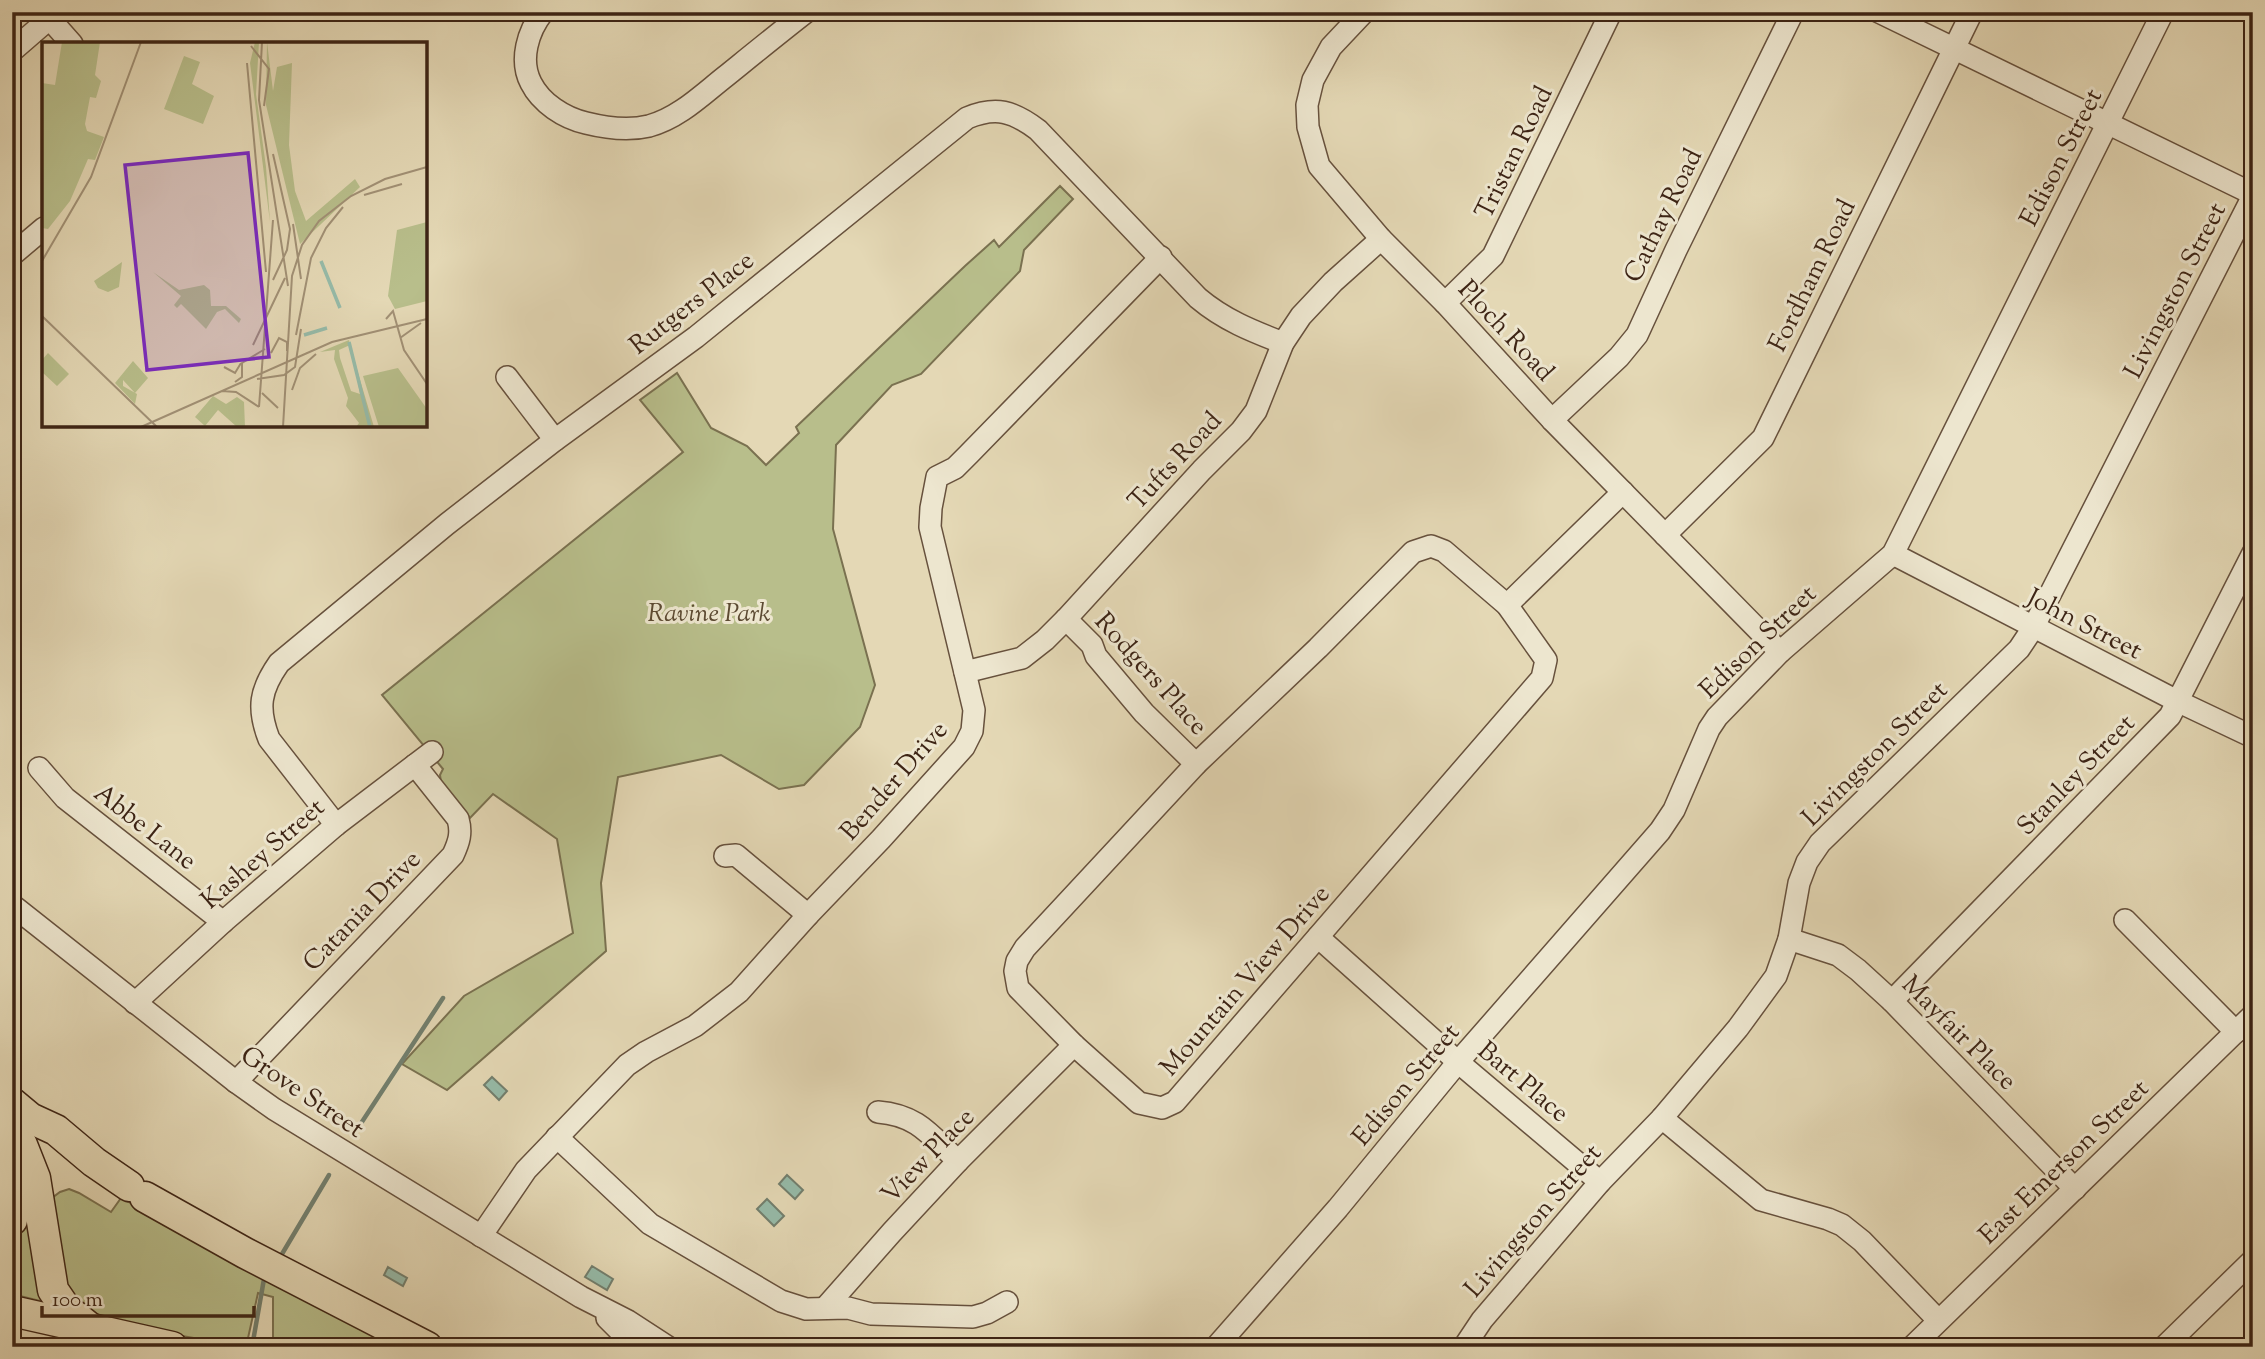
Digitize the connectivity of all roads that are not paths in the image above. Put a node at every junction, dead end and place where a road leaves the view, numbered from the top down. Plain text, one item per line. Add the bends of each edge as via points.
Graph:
1 (543, 12) edge
2 (806, 12) edge
3 (1364, 12) edge
4 (1611, 12) edge
5 (1793, 12) edge
6 (1878, 12) edge
7 (1972, 12) edge
8 (2163, 12) edge
9 (53, 15) edge
10 (71, 42) edge
11 (1953, 48) junction
12 (12, 51) edge
13 (2108, 123) junction
14 (2253, 195) edge
15 (42, 230) edge
16 (1381, 239) junction
17 (12, 255) edge
18 (1161, 257) junction
19 (1445, 303) junction
20 (1283, 343) junction
21 (507, 377) dead end
22 (1552, 420) junction
23 (555, 440) junction
24 (1623, 492) junction
25 (1665, 535) junction
26 (2253, 553) edge
27 (1893, 554) junction
28 (1507, 605) junction
29 (1066, 619) junction
30 (2033, 628) junction
31 (1780, 652) junction
32 (965, 672) junction
33 (2177, 701) junction
34 (2253, 737) edge
35 (423, 759) joint
36 (1196, 764) junction
37 (40, 768) dead end
38 (336, 825) junction
39 (725, 856) dead end
40 (12, 905) edge
41 (808, 915) junction
42 (2125, 920) dead end
43 (223, 922) junction
44 (1318, 937) junction
45 (1789, 939) junction
46 (1892, 1001) junction
47 (135, 1003) junction
48 (2253, 1015) edge
49 (2236, 1032) junction
50 (1074, 1045) junction
51 (1458, 1062) junction
52 (12, 1080) edge
53 (236, 1082) junction
54 (12, 1103) edge
55 (878, 1112) dead end
56 (1662, 1118) junction
57 (12, 1126) edge
58 (56, 1130) junction
59 (557, 1137) junction
60 (958, 1161) junction
61 (12, 1173) edge
62 (1600, 1182) junction
63 (2075, 1189) junction
64 (12, 1220) edge
65 (481, 1236) junction
66 (2253, 1260) edge
67 (581, 1297) junction
68 (1007, 1302) dead end
69 (825, 1308) junction
70 (12, 1311) edge
71 (1938, 1320) junction
72 (12, 1331) edge
73 (86, 1338) edge
74 (172, 1347) edge
75 (427, 1347) edge
76 (636, 1347) edge
77 (668, 1347) edge
78 (1216, 1347) edge
79 (1464, 1347) edge
80 (1912, 1347) edge
81 (2164, 1347) edge

1 - 2 street via 531,30 526,53 529,80 537,93 562,114 619,129 651,125 681,111
3 - 16 street, Ploch Road via 1331,47 1312,80 1308,127 1319,166
4 - 19 street, Tristan Road via 1497,248
5 - 22 street, Cathay Road via 1637,335
6 - 11 street
7 - 11 street, Fordham Road
8 - 13 street, Edison Street
9 - 10 street
9 - 12 street
11 - 13 street
11 - 25 street, Fordham Road via 1763,438
13 - 14 street
13 - 27 street, Edison Street
14 - 30 street, Livingston Street
15 - 17 street
16 - 19 street, Ploch Road
16 - 20 street, Tufts Road via 1312,303
18 - 20 street, Rutgers Place via 1215,312
18 - 23 street, Rutgers Place via 1038,130 1009,113 982,112 954,127 696,337
18 - 32 street, Bender Drive via 955,468 937,477 930,527
19 - 22 street, Ploch Road
20 - 29 street, Tufts Road via 1256,411 1241,431
21 - 23 street
22 - 24 street, Ploch Road
23 - 38 street, Rutgers Place via 279,663 269,677 261,709 269,739
24 - 25 street, Ploch Road
24 - 28 street
25 - 31 street, Ploch Road
26 - 33 street, Stanley Street
27 - 30 street, John Street
27 - 31 street, Edison Street
28 - 36 street, Mountain View Drive via 1444,551 1431,546 1413,552
28 - 44 street, Mountain View Drive via 1546,660 1542,678
29 - 32 street, Tufts Road via 1022,658
29 - 36 street, Rodgers Place via 1144,713
30 - 33 street, John Street
30 - 45 street, Livingston Street via 2019,649 1820,843 1799,883
31 - 51 street, Edison Street via 1717,717 1660,831
32 - 41 street, Bender Drive via 974,710 972,731 964,747
33 - 34 street, John Street
33 - 46 street, Stanley Street via 2170,716
35 - 38 street, Kashey Street
35 - 53 street, Catania Drive via 458,819 461,830 453,855
36 - 50 street, Mountain View Drive via 1017,961 1018,988
37 - 43 street, Abbe Lane via 65,798
38 - 43 street, Kashey Street
39 - 41 street via 736,855
40 - 47 street, Grove Street
41 - 59 street, Bender Drive via 739,992 695,1026 627,1065
42 - 49 street
43 - 47 street, Kashey Street
44 - 50 street, Mountain View Drive via 1175,1102 1162,1108 1139,1103
44 - 51 street, Bart Place
45 - 46 street, Mayfair Place via 1838,955
45 - 56 street, Livingston Street via 1776,976
46 - 63 street, Mayfair Place
47 - 53 street, Grove Street
48 - 49 street, East Emerson Street
49 - 63 street, East Emerson Street
50 - 60 street, View Place
51 - 62 street, Bart Place
51 - 78 street, Edison Street
52 - 58 highway via 44,1108
53 - 65 street, Grove Street
54 - 58 highway
55 - 60 street via 917,1122
56 - 62 street, Livingston Street
56 - 71 street via 1761,1200 1842,1226
57 - 73 highway via 35,1178 53,1290
58 - 75 highway via 137,1191
59 - 65 street, Bender Drive via 517,1182
59 - 69 street via 650,1224 781,1301 806,1309
60 - 69 street, View Place
61 - 64 highway
62 - 79 street, Livingston Street
63 - 71 street, East Emerson Street
65 - 67 street, Grove Street
66 - 81 street
67 - 76 street, Grove Street
67 - 77 street, Grove Street
68 - 69 street via 973,1317
70 - 73 highway
71 - 80 street, East Emerson Street
72 - 73 highway
73 - 74 highway

